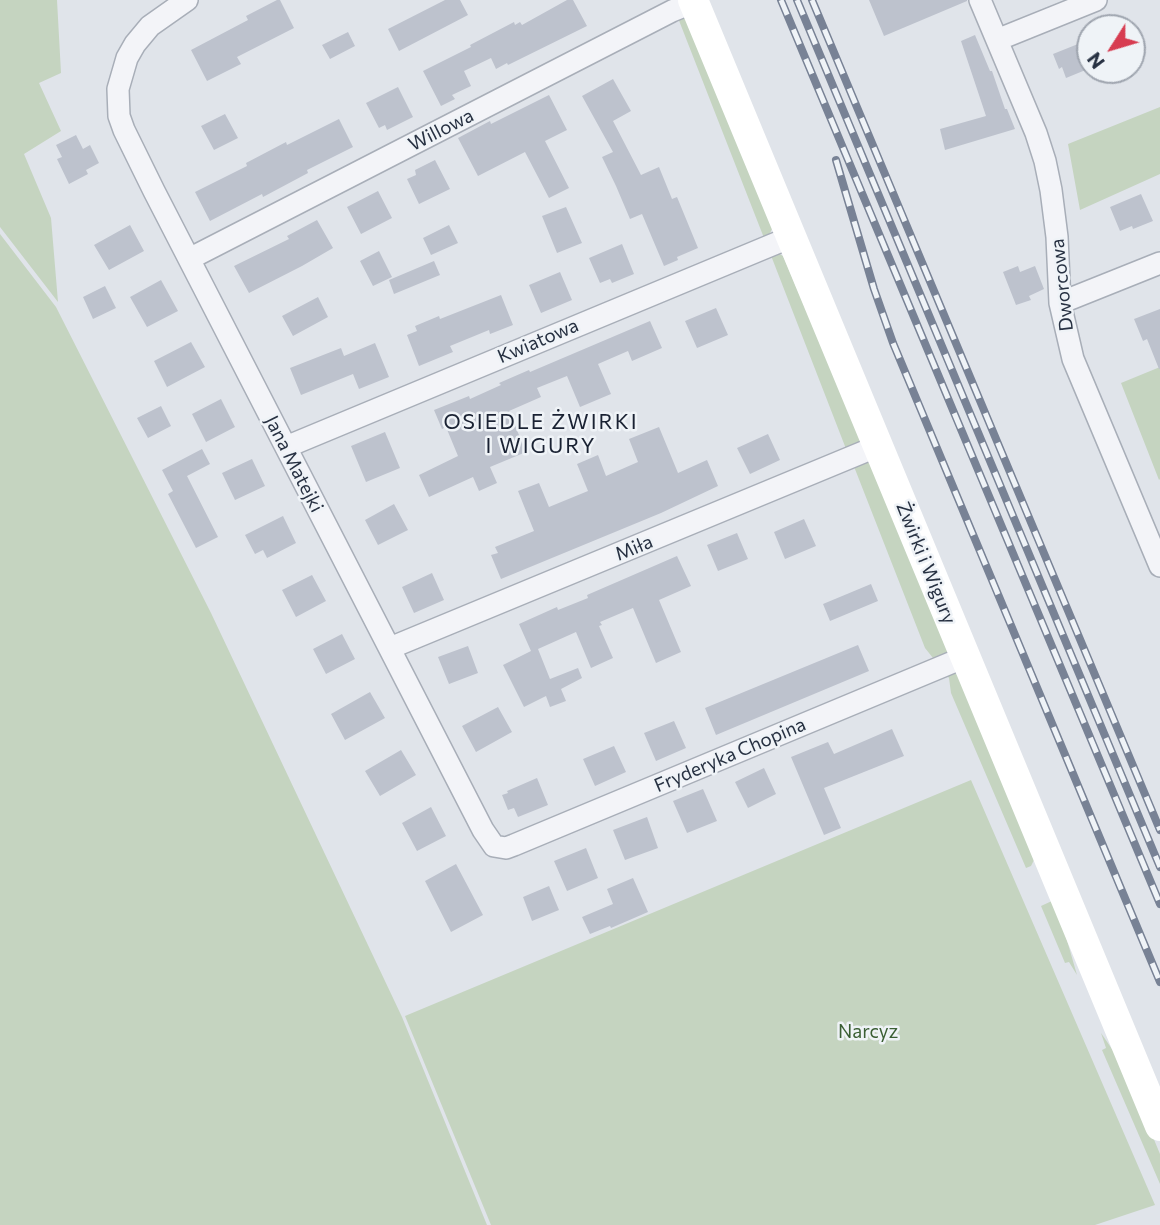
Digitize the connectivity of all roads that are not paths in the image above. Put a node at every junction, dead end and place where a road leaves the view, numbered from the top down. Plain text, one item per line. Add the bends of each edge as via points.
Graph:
1 (187, 0) edge
2 (980, 0) edge
3 (1096, 0) edge
4 (694, 1) edge
5 (997, 40) junction
6 (791, 237) junction
7 (190, 259) junction
8 (1160, 262) edge
9 (1060, 303) junction
10 (878, 446) junction
11 (286, 447) junction
12 (1160, 566) edge
13 (390, 648) junction
14 (965, 657) junction
15 (494, 846) joint
16 (1160, 1126) edge

1 - 7 street, Jana Matejki via 142,34 127,58 118,102 124,130
2 - 5 street, Dworcowa
3 - 5 street
4 - 6 main road, Żwirki i Wigury
4 - 7 street, Willowa
5 - 9 street, Dworcowa via 1045,161 1057,237
6 - 10 main road, Żwirki i Wigury
6 - 11 street, Kwiatowa
7 - 11 street, Jana Matejki
8 - 9 street
9 - 12 street, Dworcowa via 1073,359
10 - 13 street, Miła
10 - 14 main road, Żwirki i Wigury
11 - 13 street, Jana Matejki
13 - 15 street, Jana Matejki
14 - 15 street, Fryderyka Chopina via 514,845
14 - 16 main road, Żwirki i Wigury

